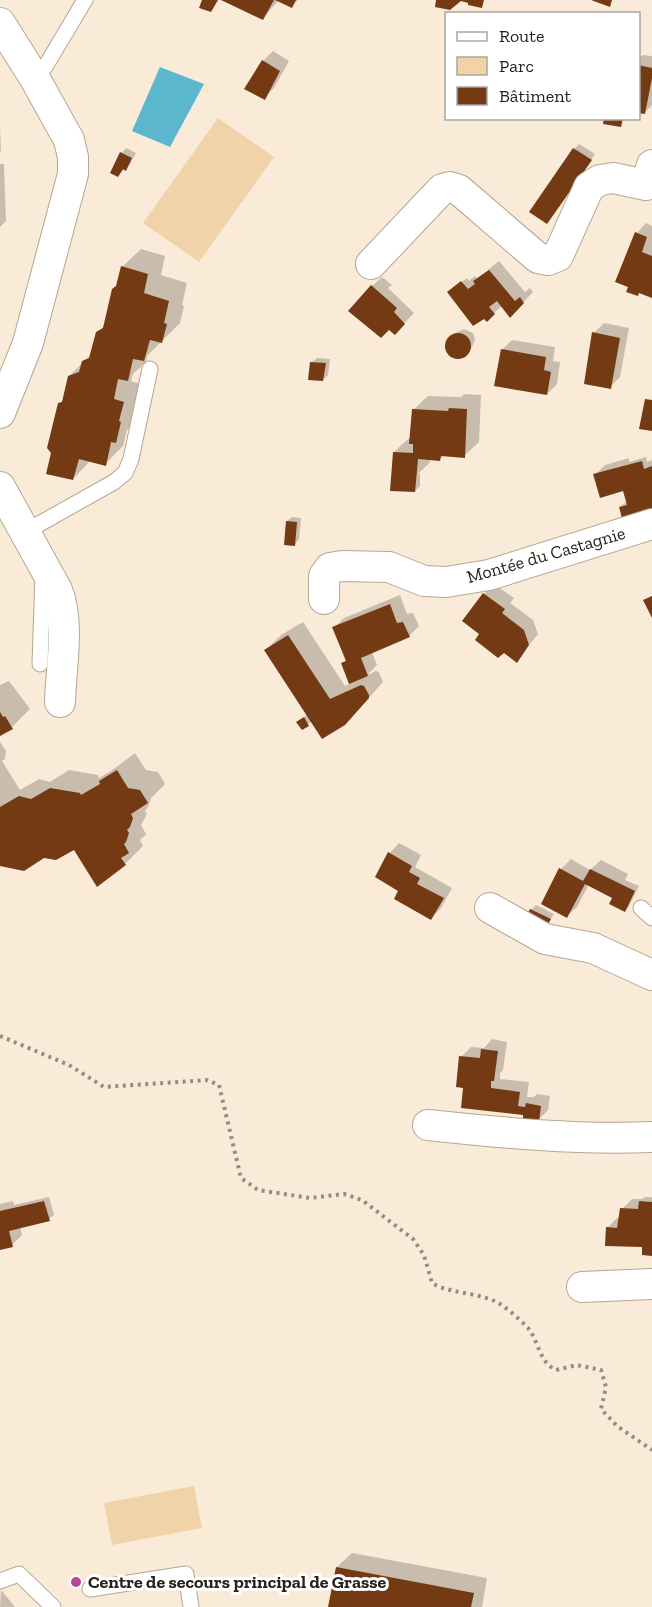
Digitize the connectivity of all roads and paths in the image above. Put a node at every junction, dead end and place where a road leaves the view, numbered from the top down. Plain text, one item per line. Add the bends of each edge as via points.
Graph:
1 (85, 0) edge
2 (0, 23) edge
3 (34, 77) junction
4 (650, 179) edge
5 (371, 264) dead end
6 (150, 369) dead end
7 (0, 413) edge
8 (0, 487) edge
9 (652, 524) edge
10 (25, 532) junction
11 (43, 565) junction
12 (324, 599) dead end
13 (40, 664) dead end
14 (60, 702) dead end
15 (490, 908) dead end
16 (652, 975) edge
17 (0, 1036) edge
18 (428, 1125) dead end
19 (652, 1137) edge
20 (652, 1284) edge
21 (582, 1287) dead end
22 (652, 1450) edge
23 (0, 1581) edge
24 (90, 1589) dead end
25 (53, 1607) edge
26 (191, 1607) edge

1 - 3 lane via 45,67
2 - 3 street
3 - 7 street via 69,140 73,174 30,334
4 - 5 street via 613,178 589,187 558,256 548,260 538,258 459,190 442,189
6 - 10 lane via 125,473
8 - 10 street
9 - 12 street, Montée du Castagnie via 489,575 446,582 424,581 389,567 330,568 324,576
10 - 11 street
11 - 13 lane
11 - 14 street via 62,603 64,618
15 - 16 street via 545,939 593,948
17 - 22 path via 69,1065 104,1087 207,1080 219,1085 241,1178 258,1190 309,1198 344,1194 362,1200 413,1239 424,1255 432,1283 505,1306 528,1329 547,1366 556,1370 577,1365 601,1370 606,1387 602,1409 617,1426
18 - 19 street via 530,1136
20 - 21 street
23 - 25 lane via 19,1574
24 - 26 lane via 186,1574

